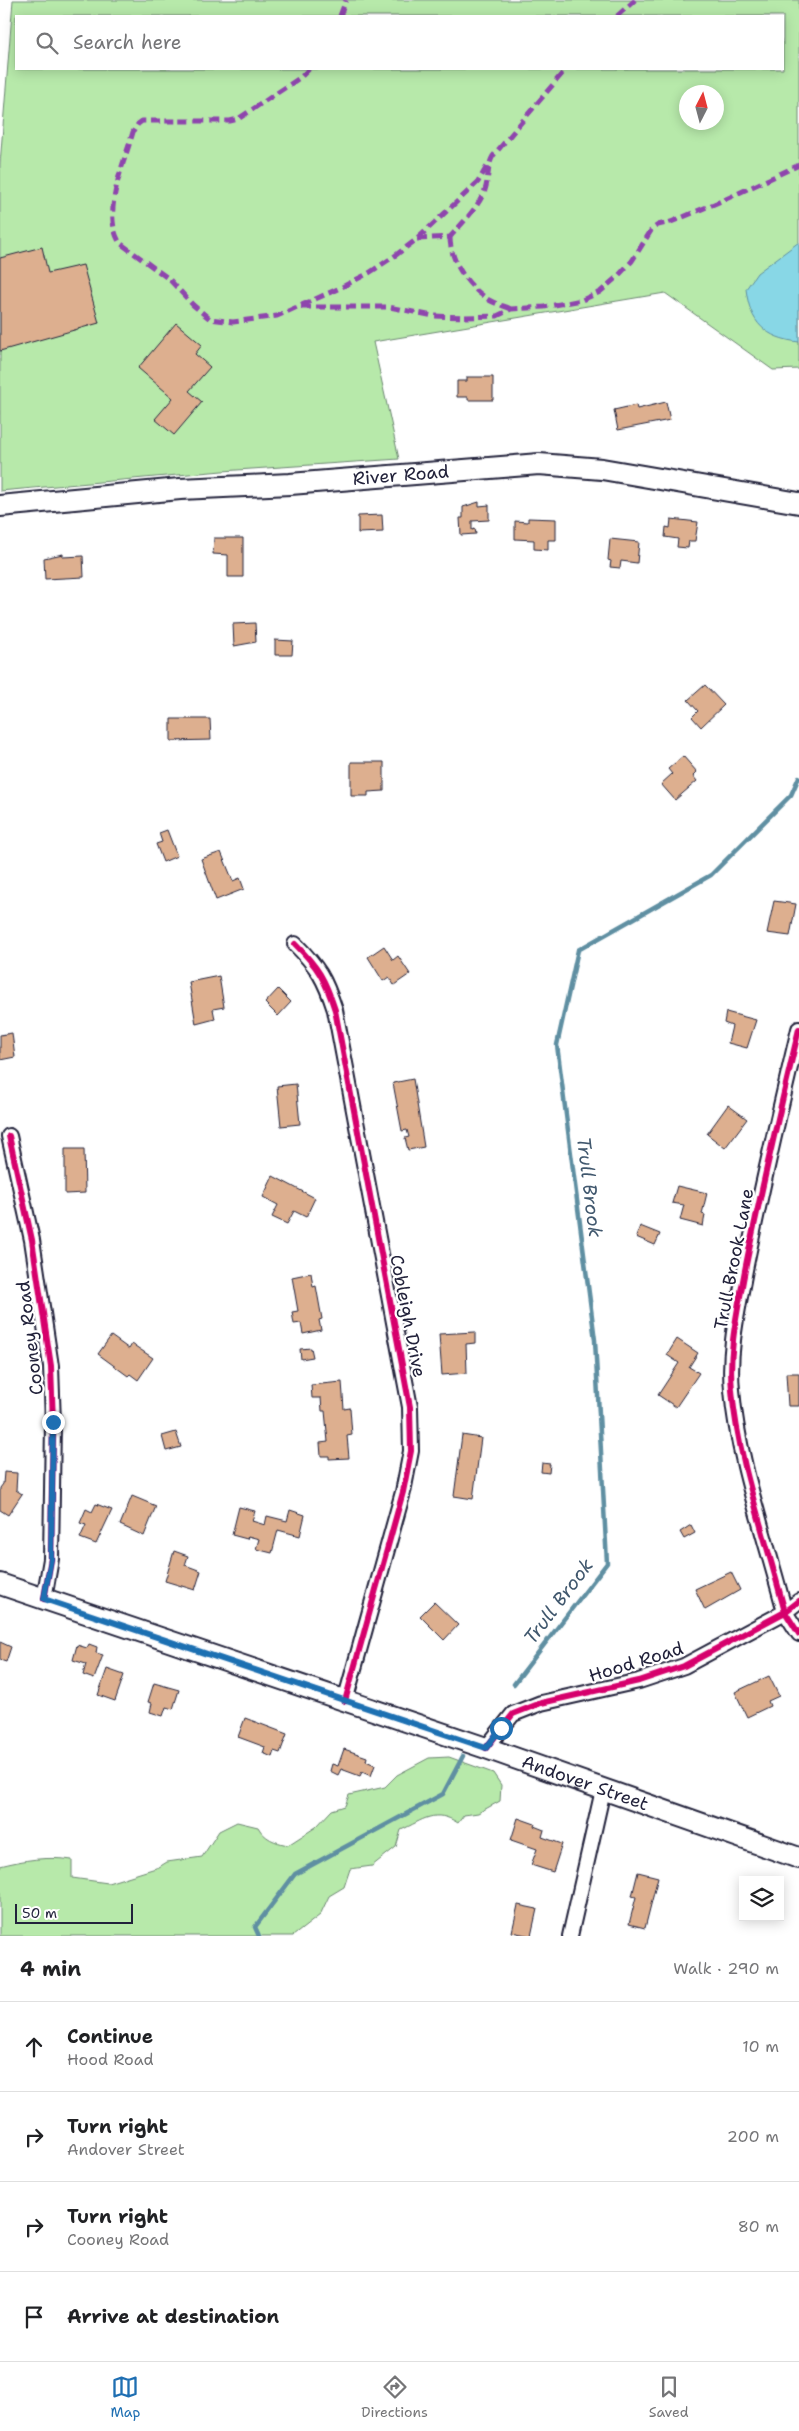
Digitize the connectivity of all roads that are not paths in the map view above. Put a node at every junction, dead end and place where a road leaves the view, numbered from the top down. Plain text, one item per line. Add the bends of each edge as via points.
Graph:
1 (799, 503) edge
2 (0, 506) edge
3 (295, 944) dead end
4 (799, 1029) edge
5 (9, 1136) dead end
6 (0, 1584) edge
7 (44, 1599) junction
8 (799, 1601) edge
9 (785, 1612) junction
10 (799, 1634) edge
11 (345, 1701) junction
12 (486, 1748) junction
13 (603, 1790) junction
14 (799, 1858) edge
15 (570, 1936) edge

1 - 2 main road, River Road via 602,469 539,464 290,484 180,489
3 - 11 street, Cobleigh Drive via 315,964 335,1010 410,1407 410,1452 403,1492
4 - 9 street, Trull Brook Lane via 749,1249 732,1352 737,1429
5 - 7 street, Cooney Road via 32,1240 51,1366 51,1559
6 - 7 main road, Andover Street
7 - 11 main road, Andover Street
8 - 9 street, Hood Road
9 - 10 street, Trull Brook Lane
9 - 12 street, Hood Road via 684,1666 639,1681 541,1703 513,1714
11 - 12 main road, Andover Street
12 - 13 main road, Andover Street
13 - 14 main road, Andover Street
13 - 15 street

